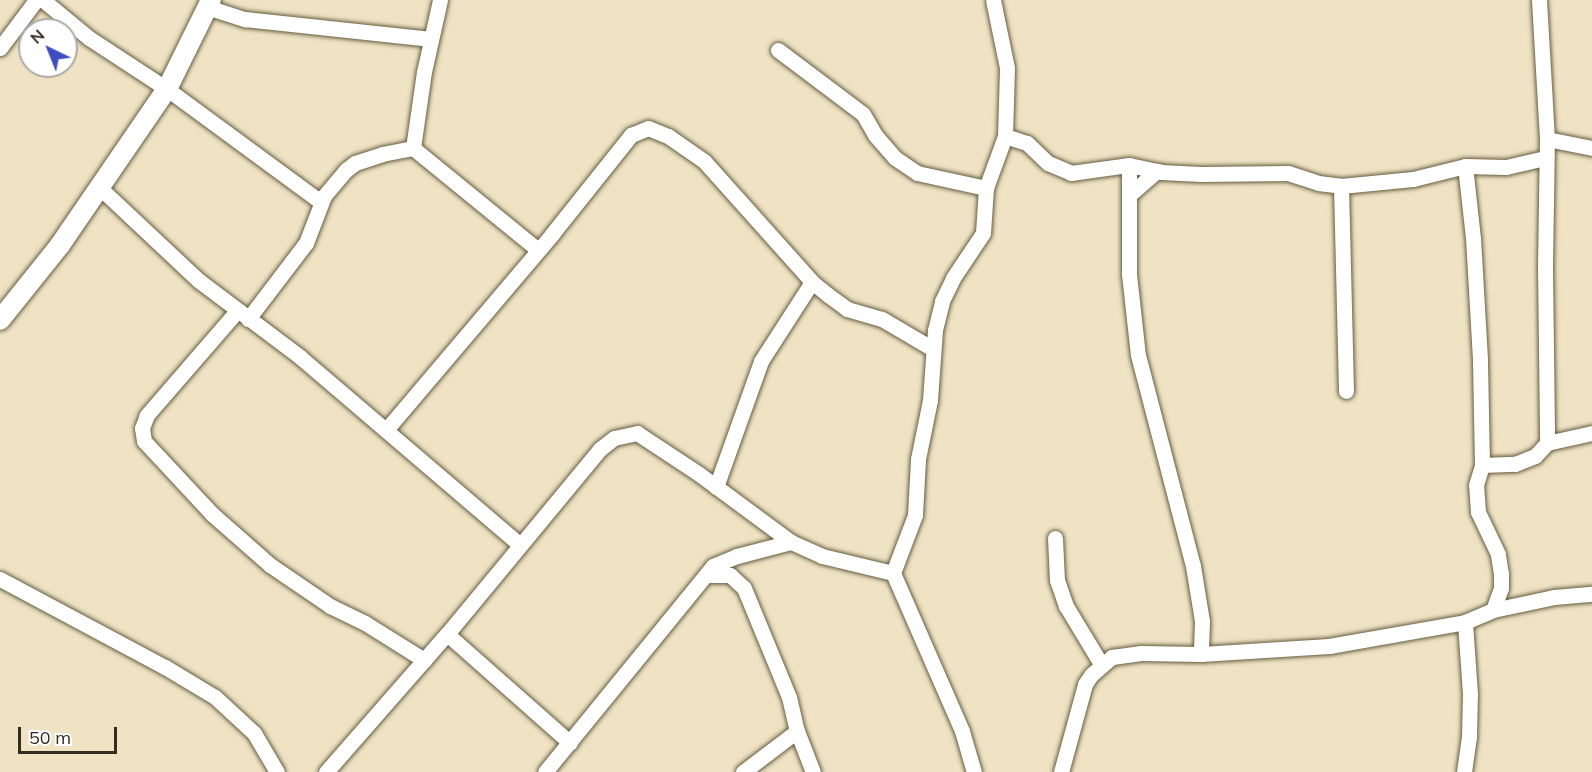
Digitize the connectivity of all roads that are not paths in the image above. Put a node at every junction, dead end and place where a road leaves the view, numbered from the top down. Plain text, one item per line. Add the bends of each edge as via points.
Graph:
1 (36, 0) edge
2 (43, 0) edge
3 (440, 0) edge
4 (993, 0) edge
5 (1539, 0) edge
6 (209, 3) edge
7 (431, 39) junction
8 (0, 48) edge
9 (777, 50) dead end
10 (167, 89) junction
11 (1005, 136) junction
12 (1547, 139) junction
13 (413, 148) junction
14 (1592, 148) edge
15 (1545, 158) junction
16 (1129, 165) junction
17 (1465, 165) junction
18 (1157, 171) junction
19 (1341, 186) junction
20 (99, 187) junction
21 (986, 188) junction
22 (1129, 195) junction
23 (321, 202) junction
24 (538, 250) junction
25 (812, 282) junction
26 (243, 315) junction
27 (0, 320) edge
28 (933, 349) junction
29 (1347, 391) dead end
30 (386, 430) junction
31 (1592, 433) edge
32 (1547, 443) junction
33 (1482, 465) junction
34 (716, 487) junction
35 (1054, 538) dead end
36 (791, 542) junction
37 (520, 545) junction
38 (893, 573) junction
39 (707, 575) junction
40 (2, 584) edge
41 (1592, 594) edge
42 (1493, 610) junction
43 (1465, 622) junction
44 (447, 634) junction
45 (1201, 654) junction
46 (424, 660) junction
47 (1101, 664) junction
48 (797, 731) junction
49 (570, 743) junction
50 (277, 772) edge
51 (326, 772) edge
52 (544, 772) edge
53 (742, 772) edge
54 (813, 772) edge
55 (974, 772) edge
56 (1061, 772) edge
57 (1464, 772) edge

1 - 8 street
2 - 10 street via 108,51
3 - 7 street
4 - 11 street via 1007,68
5 - 12 street
6 - 7 street via 245,19
6 - 10 street
7 - 13 street
9 - 21 street via 863,114 895,158 917,173
10 - 20 street
10 - 23 street
11 - 16 street via 1027,143 1048,163 1071,173
11 - 21 street
12 - 14 street
12 - 15 street
13 - 23 street via 355,163
13 - 24 street
15 - 17 street via 1506,167
15 - 32 street
16 - 18 street
16 - 22 street
17 - 19 street via 1413,179
17 - 33 street via 1473,238
18 - 19 street via 1288,173
18 - 22 street
19 - 29 street
20 - 26 street via 198,280
20 - 27 street via 60,245
21 - 28 street via 983,233 942,301
22 - 45 street via 1129,274 1138,355 1193,566 1202,621
23 - 26 street via 306,243
24 - 25 street via 631,135 648,128 668,136 704,161
24 - 30 street
25 - 28 street via 847,309 882,320
25 - 34 street via 761,361
26 - 30 street
26 - 46 street via 147,415 142,428 144,441 212,514 270,565 330,606
28 - 38 street via 926,429 918,459 915,515
30 - 37 street
31 - 32 street
32 - 33 street via 1529,459 1515,464
33 - 42 street via 1476,485 1478,512 1498,554 1501,574 1501,588
34 - 36 street
34 - 37 street via 656,444 637,434 624,434 600,449
35 - 47 street via 1056,580 1066,606
36 - 38 street via 822,556
36 - 39 street via 736,556 713,566
37 - 44 street
38 - 55 street via 962,731
39 - 48 street via 730,575 744,588 789,697
39 - 49 street
40 - 50 street via 165,667 215,697 254,733
41 - 42 street via 1554,597
42 - 43 street
43 - 45 street via 1329,646
43 - 57 street via 1470,694
44 - 46 street
44 - 49 street
45 - 47 street via 1141,653 1112,657
46 - 51 street
47 - 56 street via 1085,684
48 - 53 street
48 - 54 street
49 - 52 street

